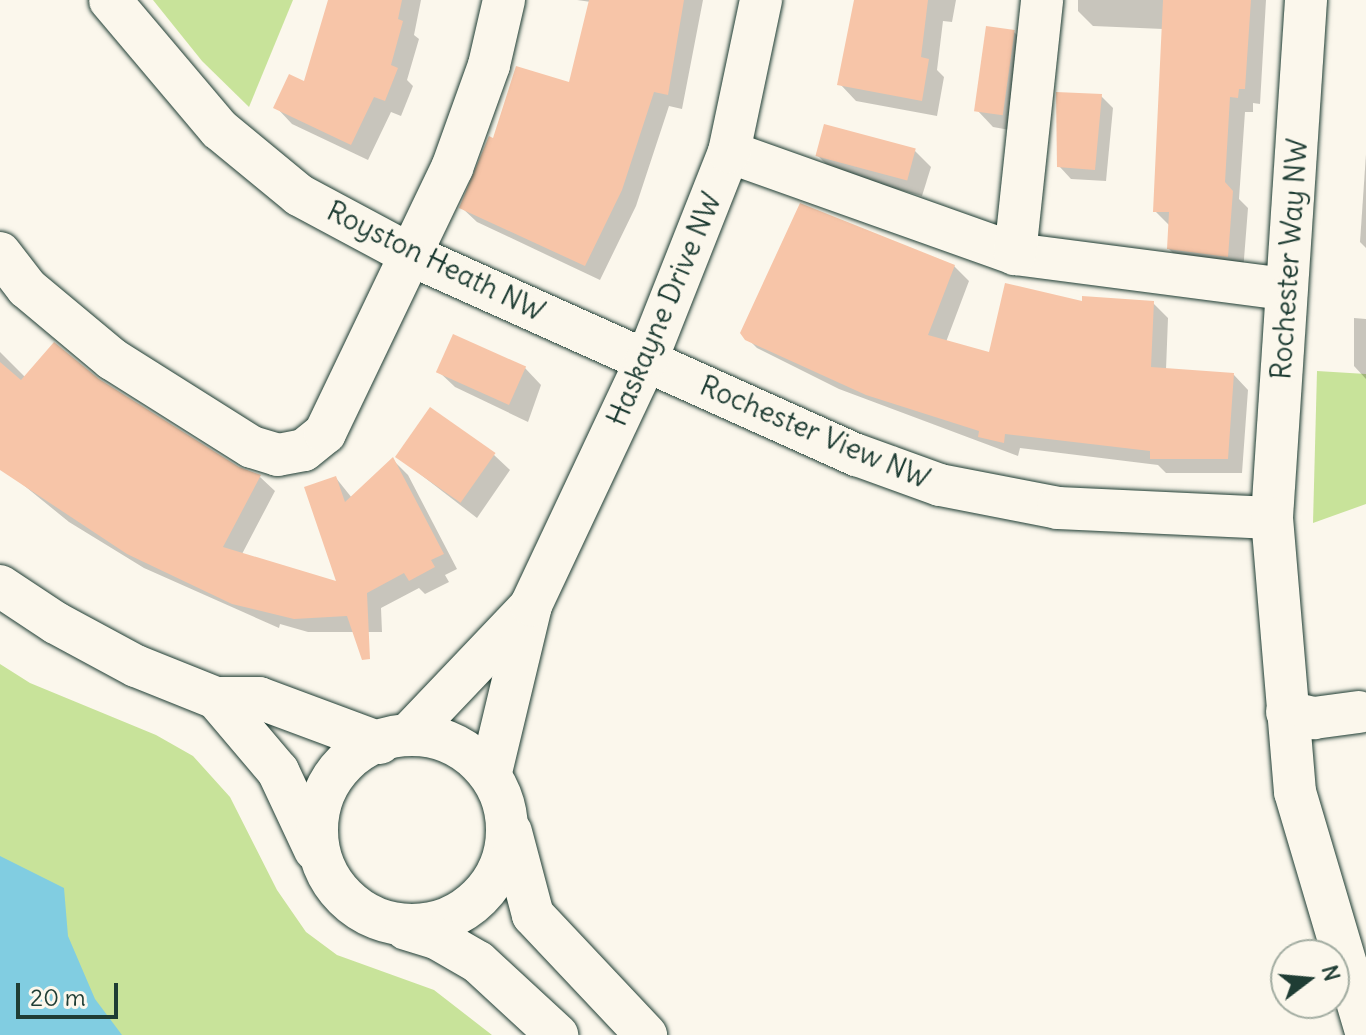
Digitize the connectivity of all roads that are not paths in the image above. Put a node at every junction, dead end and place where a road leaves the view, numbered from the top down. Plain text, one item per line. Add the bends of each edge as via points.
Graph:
1 (110, 0) edge
2 (504, 0) edge
3 (761, 0) edge
4 (1042, 0) edge
5 (1306, 0) edge
6 (729, 152) junction
7 (0, 253) edge
8 (1015, 254) junction
9 (411, 255) junction
10 (1286, 289) junction
11 (647, 359) junction
12 (1272, 518) junction
13 (0, 586) edge
14 (531, 605) junction
15 (216, 698) junction
16 (1287, 712) junction
17 (1359, 712) dead end
18 (394, 739) junction
19 (491, 772) junction
20 (510, 831) junction
21 (320, 861) junction
22 (406, 929) junction
23 (1366, 1031) edge
24 (557, 1035) edge
25 (646, 1035) edge

1 - 9 street, Royston Heath NW via 219,129 299,195
2 - 9 street via 489,65 463,139
3 - 6 street, Haskayne Drive NW
4 - 8 street
5 - 10 street, Rochester Way NW
6 - 8 street
6 - 11 street, Haskayne Drive NW
7 - 9 street via 27,288 112,359 252,447 278,455 304,450 325,433
8 - 10 street
9 - 11 street, Royston Heath NW
10 - 12 street, Rochester Way NW
11 - 12 street, Rochester View NW via 857,455 940,485 1058,508
11 - 14 street, Haskayne Drive NW
12 - 16 street, Rochester Way NW
13 - 15 street via 109,652
14 - 18 street, Haskayne Drive NW
14 - 19 street, Haskayne Drive NW
15 - 18 street via 259,698
15 - 21 street via 278,771
16 - 17 street via 1314,718
16 - 23 street, Rochester Way NW via 1295,792
18 - 19 street via 440,737 468,750
18 - 21 street via 336,773 326,788 315,826
19 - 20 street via 505,799
20 - 22 street via 504,861 488,888 464,908
20 - 25 street via 533,915
21 - 22 street via 349,904
22 - 24 street via 438,939 478,962

